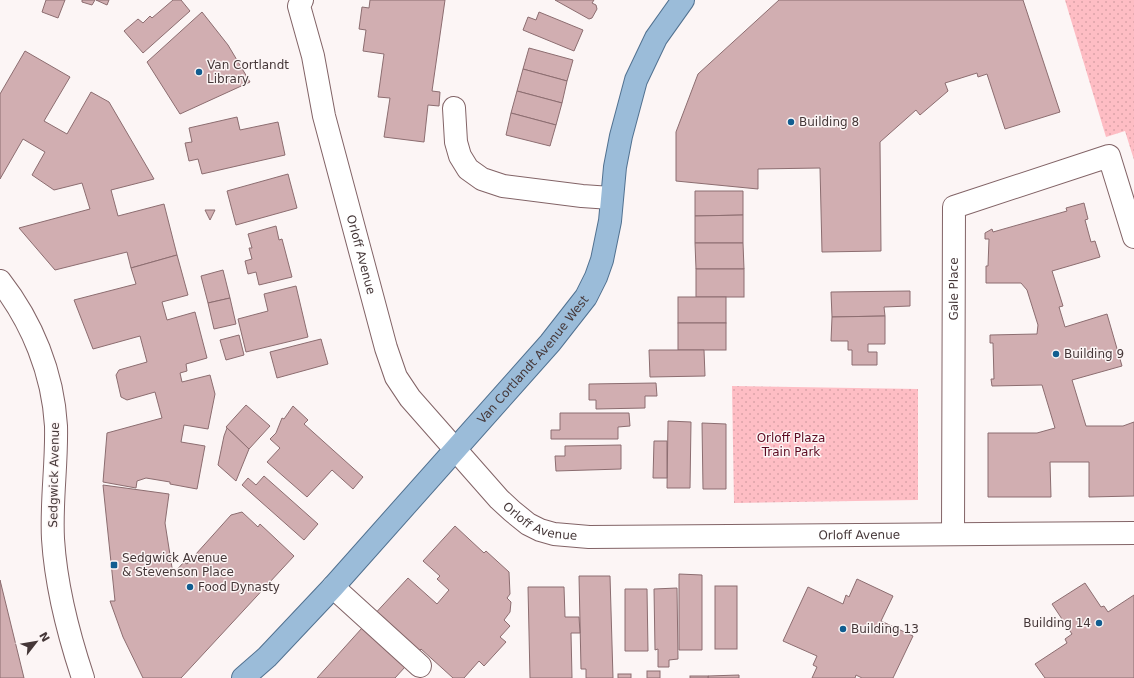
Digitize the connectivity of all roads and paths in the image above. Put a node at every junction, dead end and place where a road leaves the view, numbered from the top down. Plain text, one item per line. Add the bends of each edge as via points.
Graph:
1 (684, 0) edge
2 (298, 2) edge
3 (454, 108) dead end
4 (612, 198) junction
5 (1134, 237) edge
6 (0, 281) edge
7 (455, 449) junction
8 (1134, 533) edge
9 (953, 534) junction
10 (333, 586) junction
11 (267, 657) junction
12 (420, 666) dead end
13 (83, 678) edge
14 (243, 678) edge
15 (254, 678) edge

1 - 4 main road, Van Cortlandt Avenue West via 656,38 636,80 621,136
2 - 7 street, Orloff Avenue via 313,56 324,116 391,364 410,398
3 - 4 street via 456,142 460,156 468,169 482,179 503,186
4 - 7 main road, Van Cortlandt Avenue West via 602,260 586,297 550,343
5 - 9 street, Gale Place via 1109,156 954,207
6 - 13 street, Sedgwick Avenue via 23,313 41,353 49,380 56,425 52,508 55,565 67,622
7 - 9 street, Orloff Avenue via 512,511 528,524 554,534 589,537
7 - 10 main road, Van Cortlandt Avenue West
8 - 9 street, Orloff Avenue
10 - 11 main road, Van Cortlandt Avenue West
10 - 12 street
11 - 14 main road, Van Cortlandt Avenue West
11 - 15 main road, Van Cortlandt Avenue West

